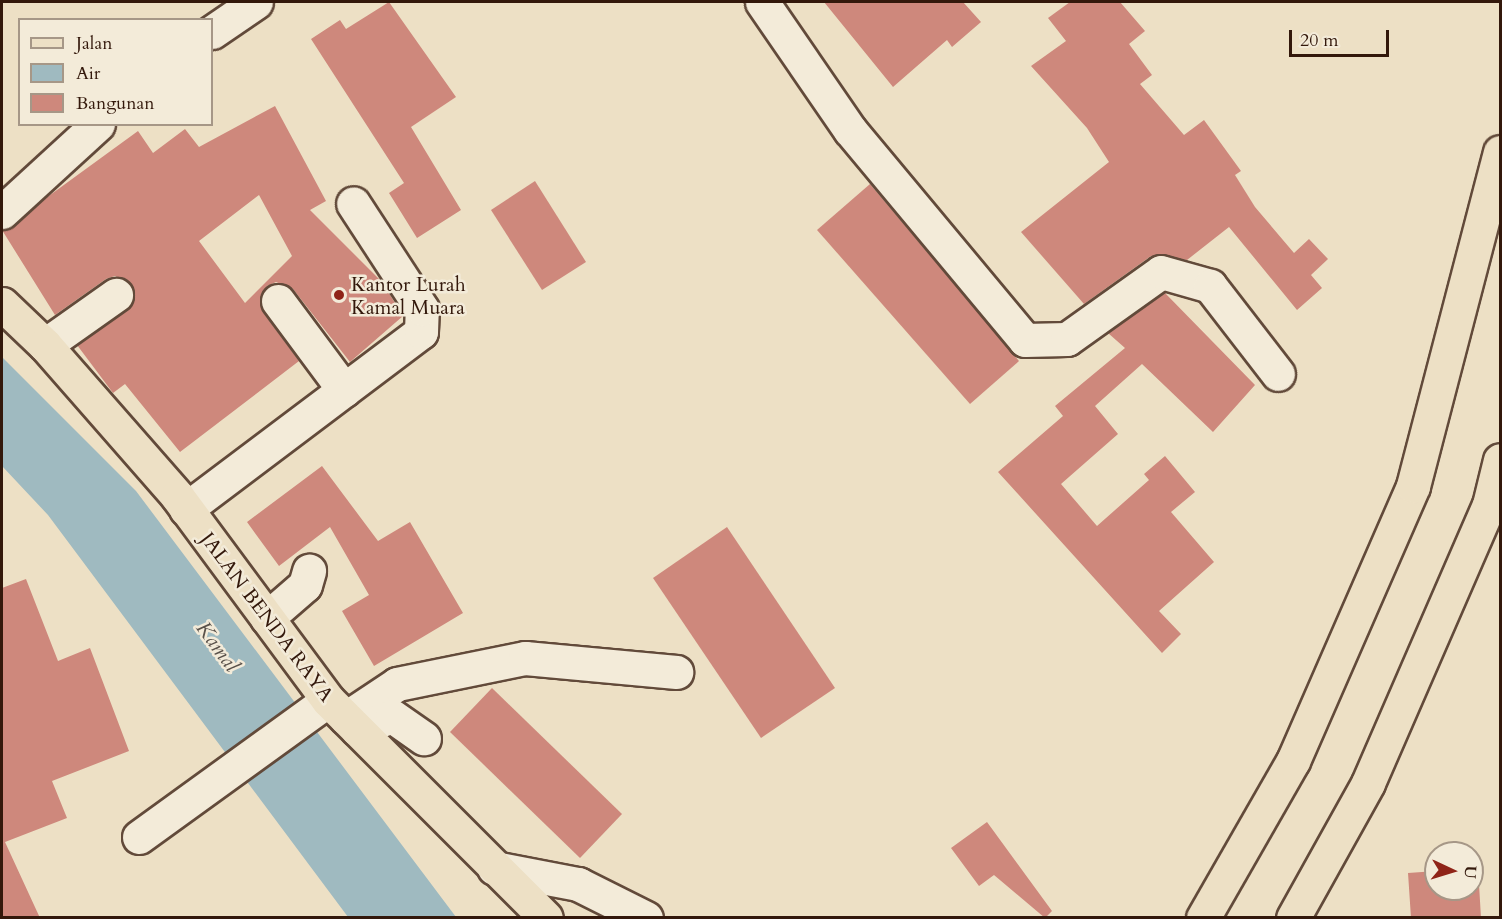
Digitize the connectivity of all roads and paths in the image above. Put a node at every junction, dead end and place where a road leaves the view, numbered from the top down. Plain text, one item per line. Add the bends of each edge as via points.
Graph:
1 (256, 2) edge
2 (762, 2) edge
3 (213, 31) edge
4 (96, 126) edge
5 (1500, 152) edge
6 (353, 203) dead end
7 (2, 212) edge
8 (116, 295) dead end
9 (278, 301) dead end
10 (2, 304) edge
11 (45, 345) junction
12 (1278, 374) dead end
13 (344, 390) junction
14 (1500, 460) edge
15 (186, 509) junction
16 (676, 672) dead end
17 (334, 715) junction
18 (424, 738) dead end
19 (139, 837) dead end
20 (494, 868) junction
21 (546, 918) edge
22 (646, 918) edge
23 (1203, 918) edge
24 (1293, 918) edge

1 - 3 street
2 - 12 street via 850,130 1025,340 1067,339 1161,272 1210,286
4 - 7 street
5 - 23 main road via 1413,486 1293,761
6 - 13 street via 422,309 423,321 421,332
8 - 11 street
9 - 13 street
10 - 11 main road, JALAN BENDA RAYA
11 - 15 main road, JALAN BENDA RAYA
13 - 15 street
14 - 24 main road via 1489,505 1368,783
15 - 17 main road, JALAN BENDA RAYA via 290,596
16 - 17 street via 525,658 397,684
17 - 18 street via 392,716
17 - 19 street via 238,768
17 - 20 main road, JALAN BENDA RAYA
20 - 21 main road, JALAN BENDA RAYA
20 - 22 street via 578,885

